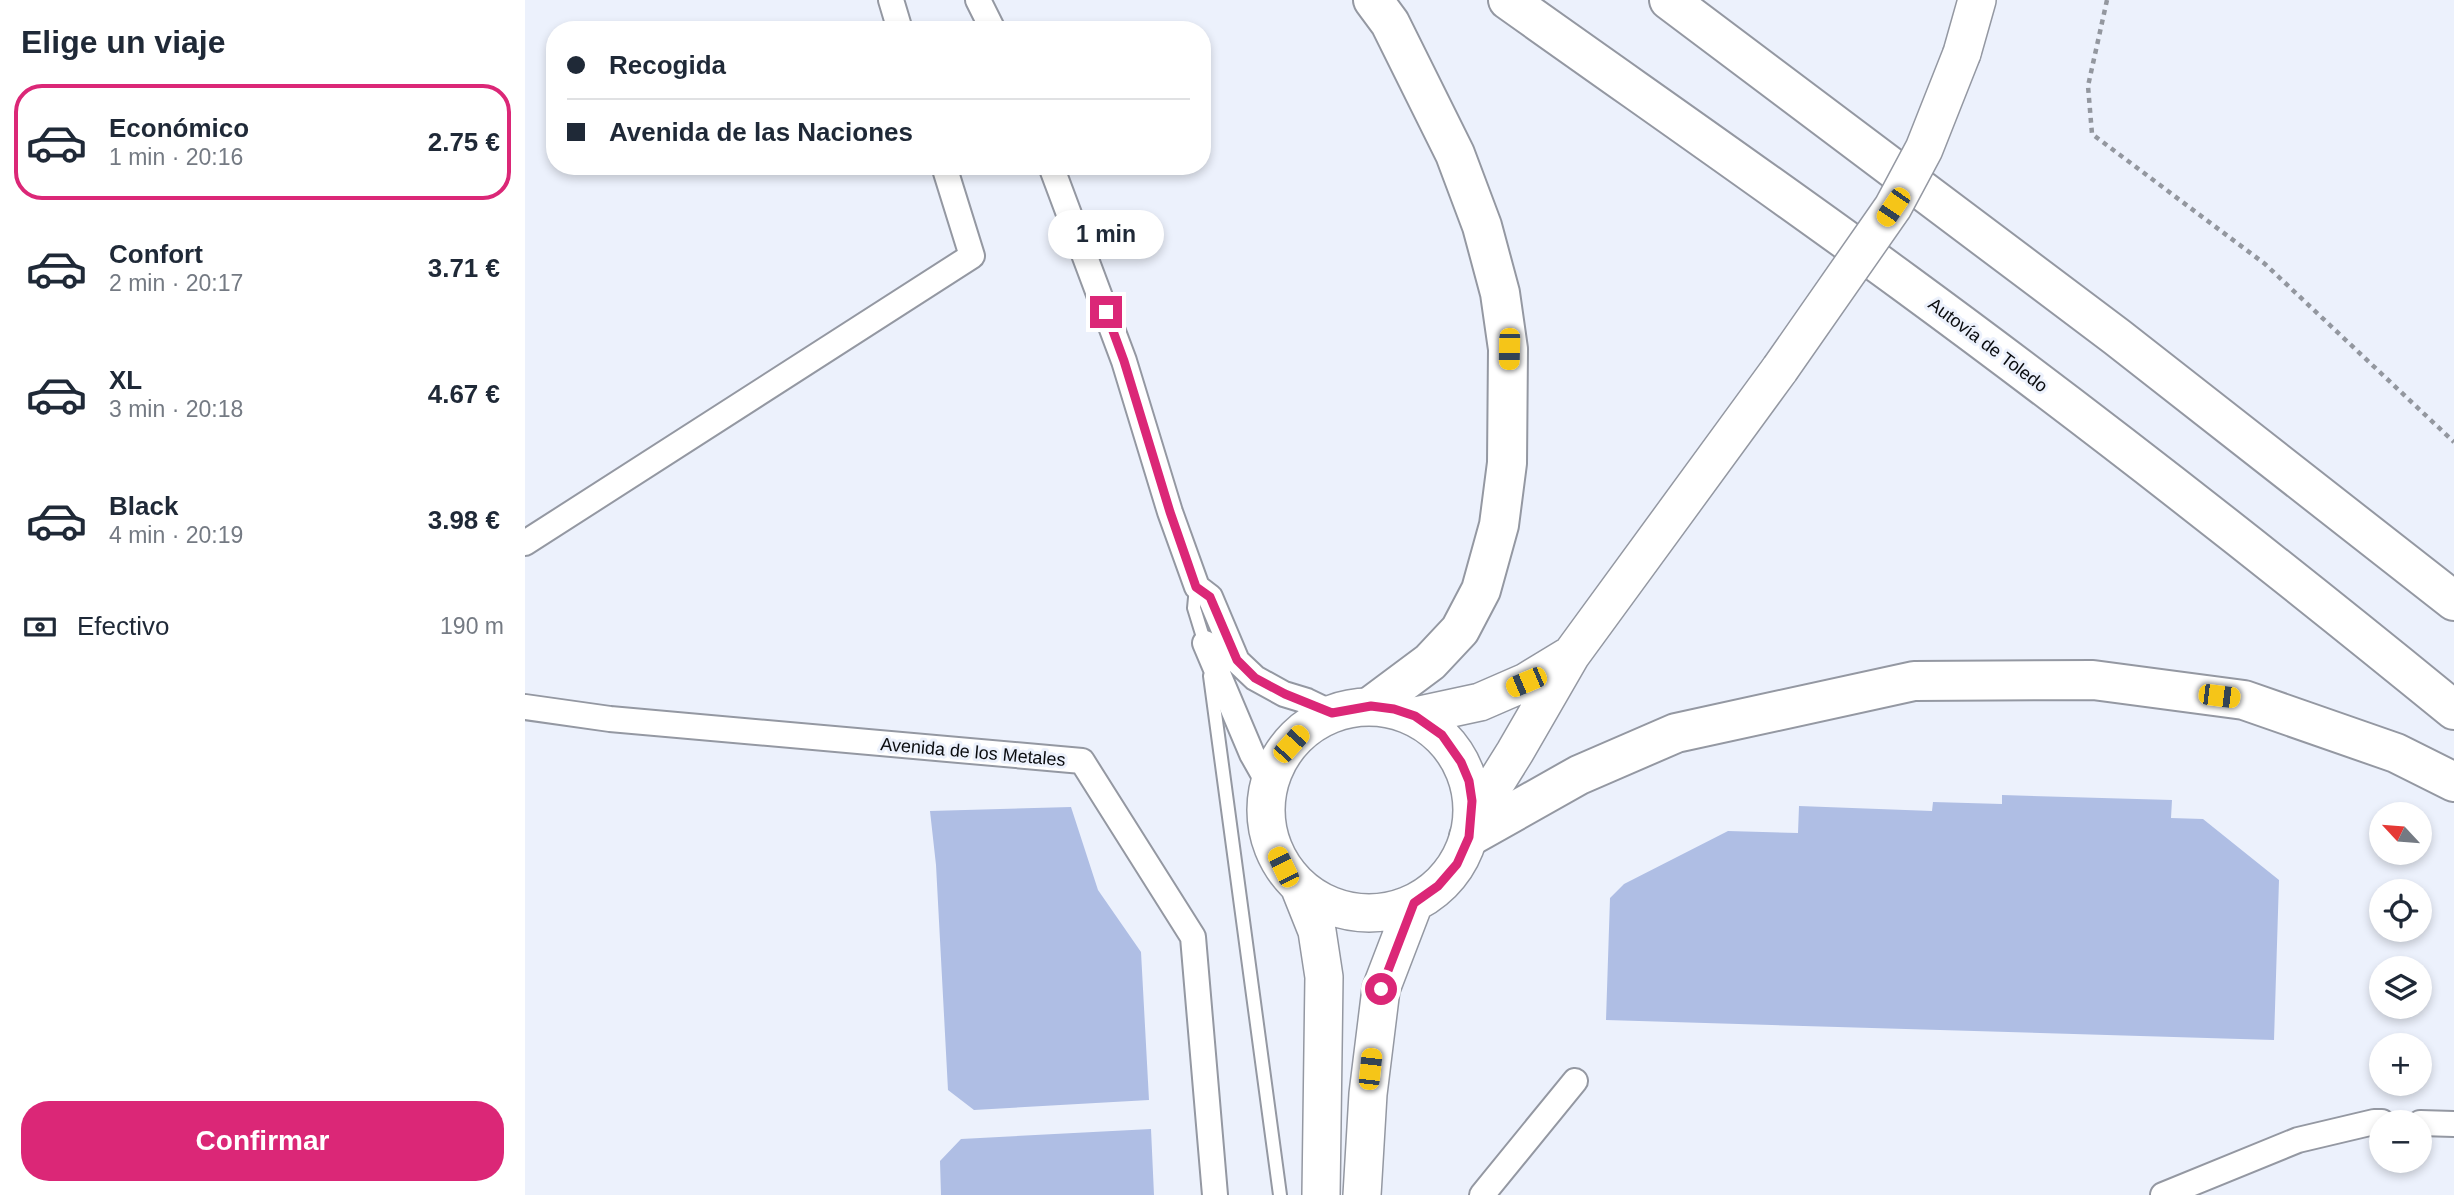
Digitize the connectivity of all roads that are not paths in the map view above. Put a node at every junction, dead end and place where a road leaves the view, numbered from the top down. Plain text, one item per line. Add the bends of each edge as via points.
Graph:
1 (891, 0) edge
2 (978, 0) edge
3 (1373, 0) edge
4 (1508, 0) edge
5 (1669, 0) edge
6 (1977, 0) edge
7 (897, 21) edge
8 (988, 21) edge
9 (947, 175) edge
10 (1054, 175) edge
11 (525, 543) edge
12 (1196, 587) junction
13 (2454, 601) edge
14 (1205, 643) junction
15 (1571, 655) junction
16 (1371, 706) junction
17 (525, 707) edge
18 (2454, 710) edge
19 (1332, 713) junction
20 (1415, 716) junction
21 (2454, 782) edge
22 (1269, 784) junction
23 (1470, 829) junction
24 (1299, 886) junction
25 (1414, 903) junction
26 (1575, 1082) dead end
27 (2369, 1123) edge
28 (2432, 1123) edge
29 (2454, 1124) edge
30 (1215, 1195) edge
31 (1280, 1195) edge
32 (1321, 1195) edge
33 (1362, 1195) edge
34 (1482, 1195) edge
35 (2163, 1195) edge

1 - 7 street
2 - 8 street
3 - 16 highway via 1390,23 1455,153 1482,226 1509,349 1505,476 1499,525 1481,590 1460,630 1430,662
4 - 18 highway, Autovía de Toledo via 1905,282
5 - 13 highway via 2117,337
6 - 15 main road, bridge via 1962,53 1924,149 1893,207
9 - 11 street via 972,256
10 - 12 street via 1124,361
12 - 14 lane via 1193,608
12 - 19 street via 1210,597 1237,660 1255,678
14 - 22 street
14 - 31 lane
15 - 20 main road via 1480,702
15 - 23 main road
16 - 19 main road
16 - 20 main road
17 - 30 street, Avenida de los Metales via 610,719 1082,761 1193,937
19 - 22 main road via 1303,730 1278,758
20 - 23 main road via 1442,735 1461,762 1472,801
21 - 23 highway via 2396,753 2245,700 2093,680 1914,681 1675,733
22 - 24 main road via 1266,814 1271,844
23 - 25 main road via 1457,864 1438,886
24 - 25 main road via 1325,903 1354,912 1385,912
24 - 32 main road via 1317,931 1324,977
25 - 33 main road via 1381,989
26 - 34 street
27 - 35 street via 2298,1140
28 - 29 street

